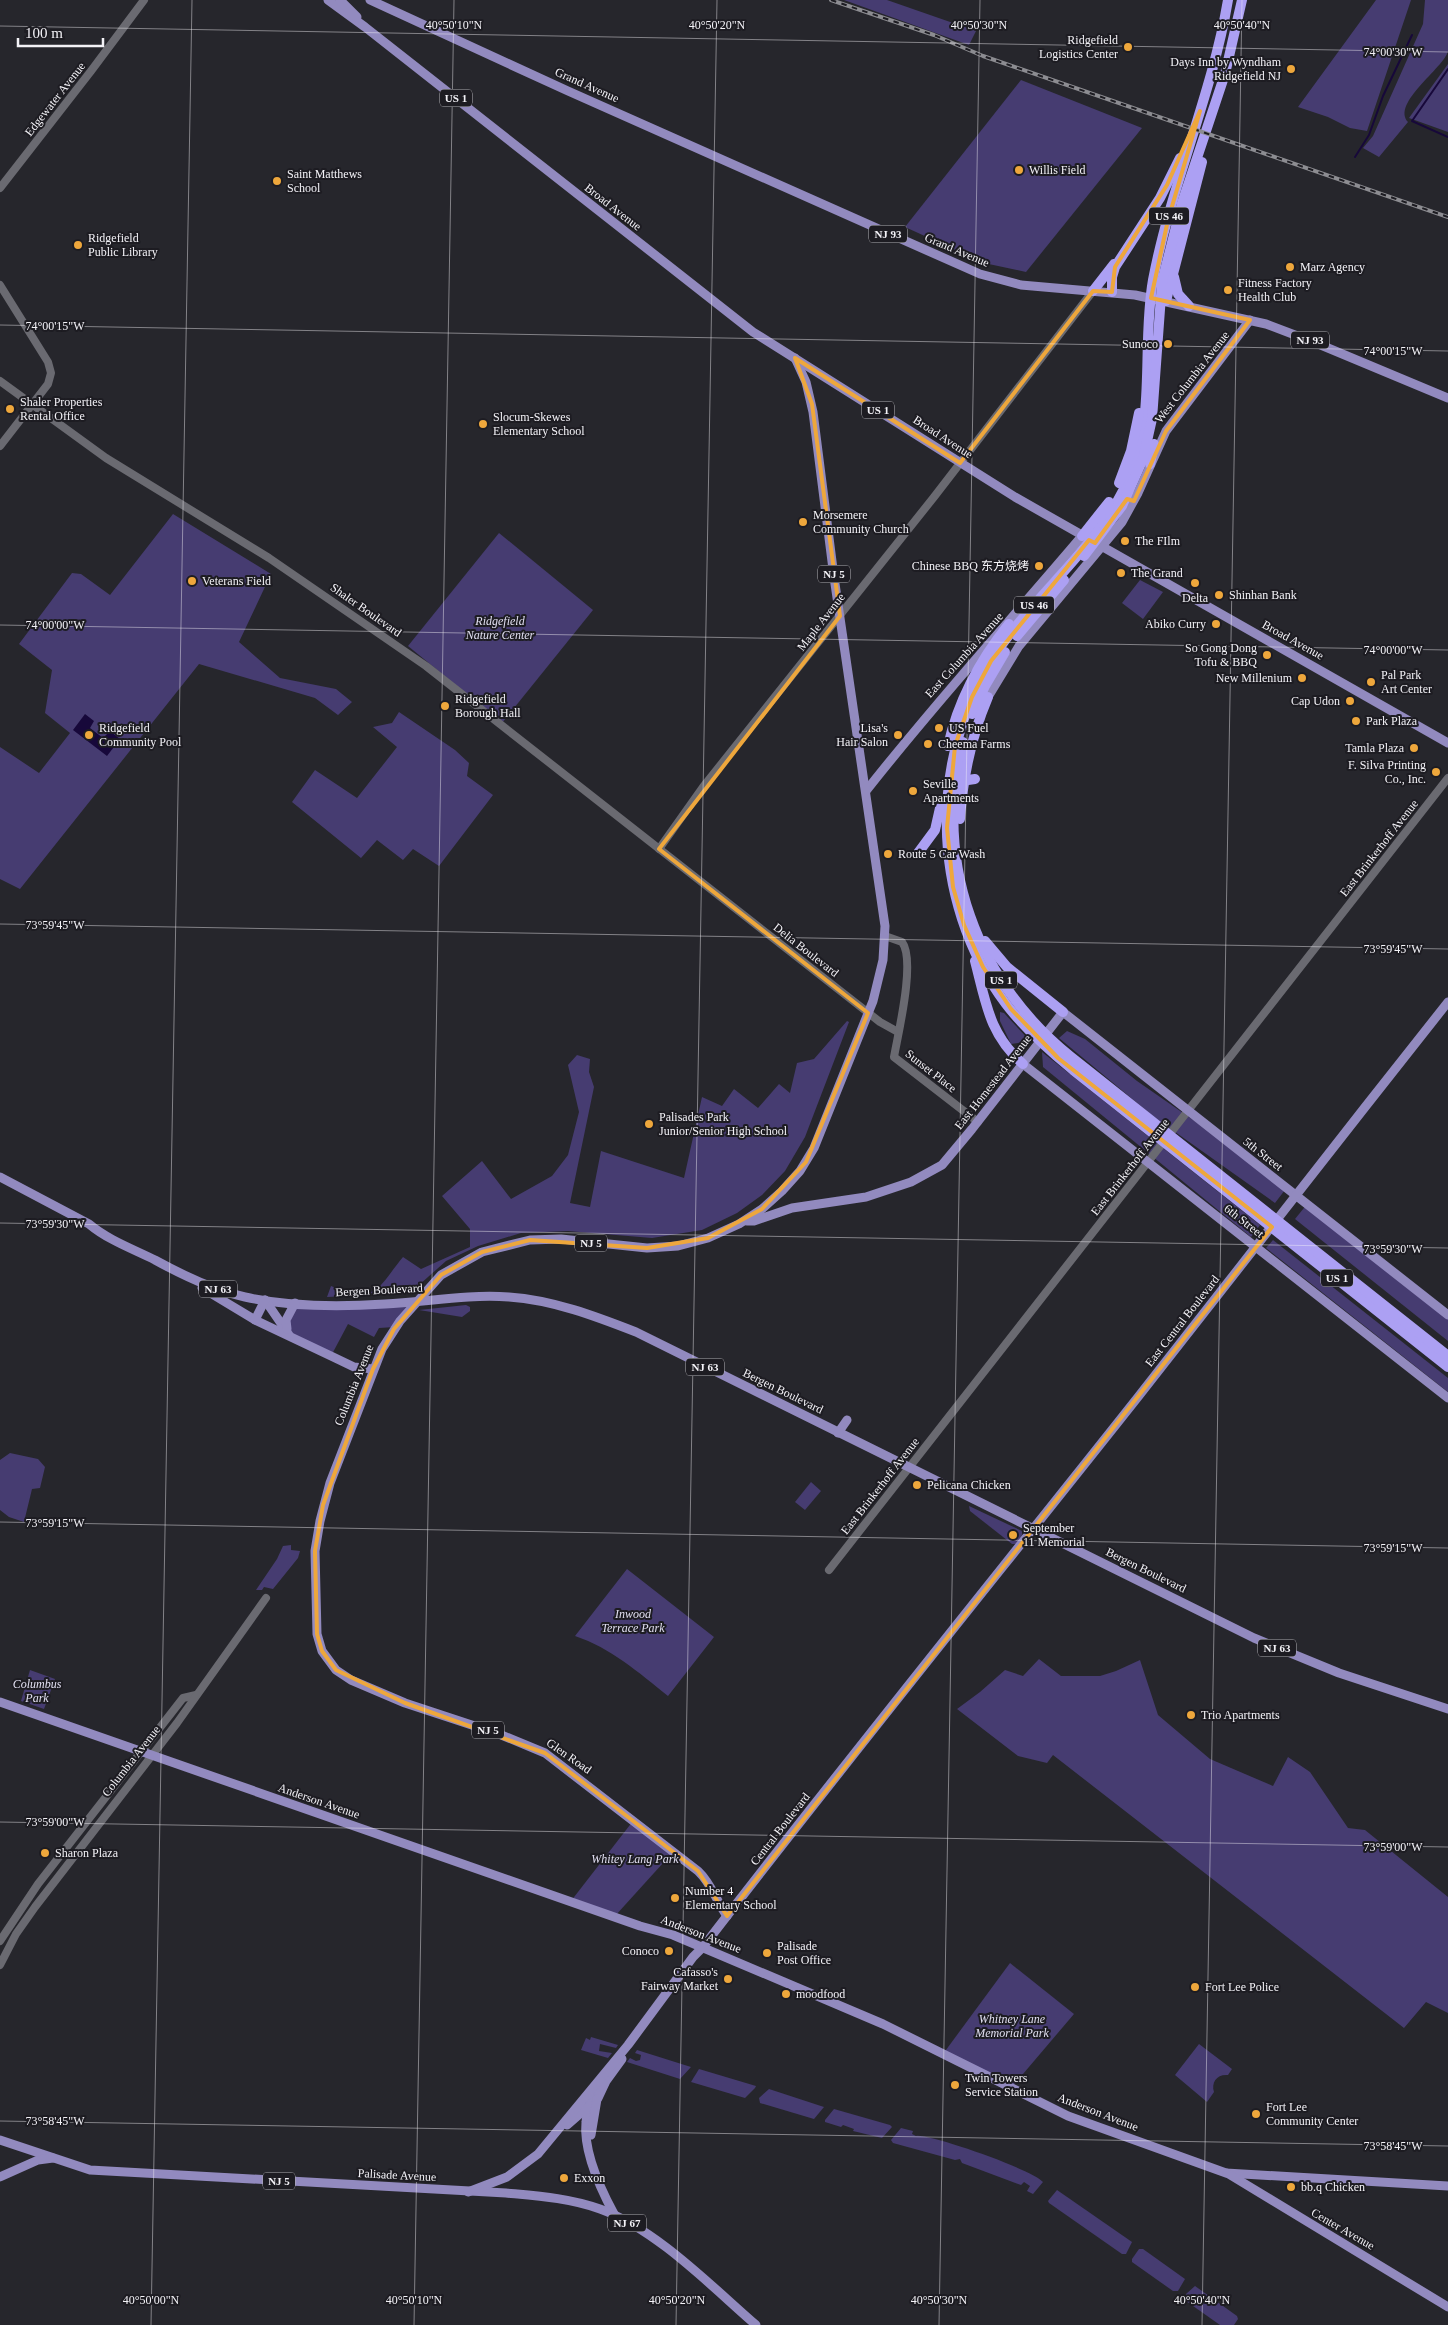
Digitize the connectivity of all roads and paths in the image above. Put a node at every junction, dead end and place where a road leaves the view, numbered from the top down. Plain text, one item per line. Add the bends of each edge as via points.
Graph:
1 (144, 0) edge
2 (328, 0) edge
3 (340, 0) edge
4 (370, 0) edge
5 (1228, 0) edge
6 (1242, 0) edge
7 (365, 27) junction
8 (1196, 146) junction
9 (0, 188) edge
10 (1136, 236) junction
11 (1174, 274) junction
12 (0, 285) edge
13 (1093, 291) junction
14 (1112, 292) junction
15 (1158, 305) junction
16 (1189, 306) junction
17 (1250, 320) junction
18 (795, 358) junction
19 (1156, 358) junction
20 (1147, 365) junction
21 (0, 381) edge
22 (1448, 398) edge
23 (32, 406) junction
24 (0, 446) edge
25 (960, 463) junction
26 (1150, 464) junction
27 (1084, 537) junction
28 (1101, 546) junction
29 (840, 616) junction
30 (1009, 624) junction
31 (988, 697) joint
32 (1448, 743) edge
33 (964, 775) junction
34 (1448, 778) edge
35 (976, 779) dead end
36 (866, 791) junction
37 (940, 808) junction
38 (659, 848) junction
39 (918, 853) dead end
40 (958, 866) junction
41 (702, 883) joint
42 (953, 887) junction
43 (972, 923) junction
44 (885, 936) junction
45 (970, 941) junction
46 (1448, 1002) edge
47 (1063, 1012) junction
48 (898, 1032) junction
49 (1038, 1033) junction
50 (1023, 1064) junction
51 (1188, 1111) junction
52 (978, 1122) junction
53 (1149, 1161) junction
54 (0, 1177) edge
55 (1297, 1196) junction
56 (744, 1221) junction
57 (1257, 1247) junction
58 (174, 1271) junction
59 (265, 1300) junction
60 (295, 1303) junction
61 (1448, 1316) edge
62 (255, 1320) junction
63 (288, 1332) junction
64 (1412, 1333) junction
65 (1448, 1356) edge
66 (1448, 1367) edge
67 (373, 1369) junction
68 (1448, 1398) edge
69 (847, 1420) dead end
70 (838, 1433) junction
71 (909, 1468) junction
72 (1032, 1529) junction
73 (829, 1570) dead end
74 (266, 1598) dead end
75 (934, 1654) joint
76 (330, 1664) joint
77 (196, 1695) junction
78 (0, 1702) edge
79 (1448, 1709) edge
80 (141, 1752) junction
81 (151, 1756) junction
82 (727, 1916) junction
83 (0, 1941) edge
84 (703, 1947) junction
85 (0, 1966) edge
86 (628, 2045) junction
87 (599, 2080) junction
88 (598, 2098) junction
89 (589, 2107) junction
90 (562, 2126) junction
91 (0, 2140) edge
92 (591, 2153) junction
93 (59, 2158) junction
94 (1226, 2173) junction
95 (0, 2177) edge
96 (1448, 2186) edge
97 (468, 2192) junction
98 (614, 2214) junction
99 (1448, 2307) edge
100 (756, 2325) edge

1 - 9 street, Edgewater Avenue
2 - 7 main road, Broad Avenue / US 1
3 - 7 main road, Broad Avenue / US 1
4 - 13 main road, Grand Avenue / NJ 93 via 974,272 1020,285
5 - 8 highway via 1200,111
6 - 8 highway, US 46 via 1213,115
7 - 18 main road, Broad Avenue / US 1 via 730,315
8 - 10 highway
8 - 11 highway
8 - 15 highway, US 46
8 - 15 highway, US 46 via 1166,225 1152,288
10 - 13 highway
10 - 14 highway via 1114,269
11 - 15 highway
11 - 16 highway via 1176,292
12 - 23 street via 48,362 51,373 48,384
13 - 14 main road, Grand Avenue / NJ 93
13 - 25 street, Maple Avenue
14 - 15 main road, Grand Avenue / NJ 93
15 - 16 main road, Grand Avenue / NJ 93
15 - 19 highway, US 46
15 - 20 highway, US 46
16 - 17 main road, Grand Avenue / NJ 93
17 - 22 main road, Grand Avenue / NJ 93 via 1286,330
17 - 26 main road, West Columbia Avenue via 1166,431
18 - 25 main road, Broad Avenue / US 1
18 - 29 main road, NJ 5 via 812,404
19 - 26 highway via 1157,419
19 - 40 highway, US 46 via 1148,440 1127,498 1104,532 1006,650 973,714 961,753 954,793
20 - 27 highway via 1126,467 1108,504
20 - 42 highway, US 46 via 1142,434 1135,464 1123,492 1101,526 1002,644 964,716 953,756 947,797
21 - 23 street, Shaler Boulevard
23 - 24 street
23 - 38 street, Shaler Boulevard via 106,458 290,571 414,657
25 - 27 main road, Broad Avenue / US 1
25 - 29 street, Maple Avenue
26 - 28 main road, West Columbia Avenue via 1131,506
27 - 28 main road, Broad Avenue / US 1
27 - 30 main road, East Columbia Avenue / US 1
28 - 31 main road, West Columbia Avenue / US 1 via 1019,646
28 - 32 main road, Broad Avenue
29 - 36 main road, NJ 5
29 - 38 street, Maple Avenue via 703,787
30 - 36 main road, East Columbia Avenue via 989,642
30 - 37 highway, US 1 via 978,668 958,711 947,752
31 - 33 highway, US 1
33 - 35 highway via 968,780
33 - 40 highway, US 1
34 - 51 street, East Brinkerhoff Avenue
36 - 44 main road, NJ 5
37 - 39 highway via 935,830
37 - 42 highway, US 1 via 943,856 948,881
38 - 41 street, Shaler Boulevard
40 - 43 highway, US 1
41 - 48 street, Delia Boulevard via 880,1022
42 - 45 highway, US 1
43 - 47 highway via 1003,963
43 - 49 highway, US 1 via 1001,981
44 - 48 street via 898,940 906,951 904,1004
44 - 56 main road, NJ 5 via 881,972 872,1001 823,1129 806,1162 782,1191
45 - 49 highway, US 1 via 996,989
45 - 50 highway via 994,1028 1004,1046
46 - 55 main road, East Central Boulevard
47 - 50 main road, East Homestead Avenue
47 - 51 main road, 5th Street
48 - 52 street, Sunset Place via 894,1057
49 - 64 highway, US 1
50 - 52 main road, East Homestead Avenue
50 - 53 main road, 6th Street
51 - 53 street, East Brinkerhoff Avenue
51 - 55 main road, 5th Street
52 - 56 main road, East Homestead Avenue via 942,1165 911,1182 873,1195 792,1208 754,1221
53 - 57 main road, 6th Street
53 - 71 street, East Brinkerhoff Avenue
54 - 58 main road, Bergen Boulevard / NJ 63
55 - 57 main road, East Central Boulevard
55 - 61 main road, 5th Street
56 - 67 main road, Columbia Avenue / NJ 5 via 708,1238 664,1248 561,1239 514,1243 469,1258 441,1275 394,1329
57 - 68 main road, 6th Street
57 - 72 main road, East Central Boulevard
58 - 59 main road, Bergen Boulevard / NJ 63 via 230,1293
58 - 62 main road
59 - 60 main road, Bergen Boulevard / NJ 63
59 - 62 main road
59 - 63 main road
60 - 63 main road via 286,1320
60 - 70 main road, Bergen Boulevard / NJ 63 via 357,1305 480,1296 511,1297 579,1311 636,1332
62 - 63 main road
63 - 67 main road via 354,1367
64 - 65 highway, US 1
64 - 66 highway, US 1
67 - 76 main road, Columbia Avenue / NJ 5 via 330,1483 315,1551 317,1634
69 - 70 main road
70 - 71 main road, Bergen Boulevard / NJ 63
71 - 72 main road, Bergen Boulevard / NJ 63
71 - 73 street, East Brinkerhoff Avenue
72 - 75 main road, East Central Boulevard
72 - 79 main road, Bergen Boulevard / NJ 63 via 1297,1656 1371,1685
74 - 77 street, Columbia Avenue
75 - 82 main road, Central Boulevard
76 - 82 main road, Glen Road / NJ 5 via 343,1676 360,1684 405,1703 533,1746 557,1760 698,1871
77 - 80 street, Columbia Avenue via 183,1698
77 - 81 street, Columbia Avenue
78 - 80 main road, Anderson Avenue
80 - 81 main road, Anderson Avenue
80 - 83 street, Columbia Avenue via 38,1884
81 - 84 main road, Anderson Avenue
81 - 85 street, Columbia Avenue via 35,1907 16,1934
82 - 84 main road, Central Boulevard / NJ 5
84 - 86 main road, Central Boulevard / NJ 5
84 - 94 main road, Anderson Avenue via 883,2024 1068,2116
86 - 87 main road, Central Boulevard / NJ 5
86 - 88 main road, Central Boulevard / NJ 5
87 - 89 main road, Central Boulevard
87 - 90 main road, Central Boulevard / NJ 5
88 - 89 main road, Central Boulevard / NJ 5
88 - 92 main road, Central Boulevard via 593,2117
89 - 90 main road, Central Boulevard / NJ 5
89 - 92 main road, Central Boulevard via 586,2130
90 - 97 main road, Central Boulevard / NJ 5 via 538,2154 516,2172
91 - 93 main road, Palisade Avenue / NJ 5
92 - 98 main road, Central Boulevard via 595,2174
93 - 95 main road, NJ 5 via 38,2160
93 - 97 main road, Palisade Avenue / NJ 5 via 90,2170
94 - 96 main road, Anderson Avenue
94 - 99 main road, Center Avenue
97 - 98 main road, Palisade Avenue / NJ 67 via 546,2197 586,2204
98 - 100 main road, Palisade Avenue / NJ 67 via 669,2250

